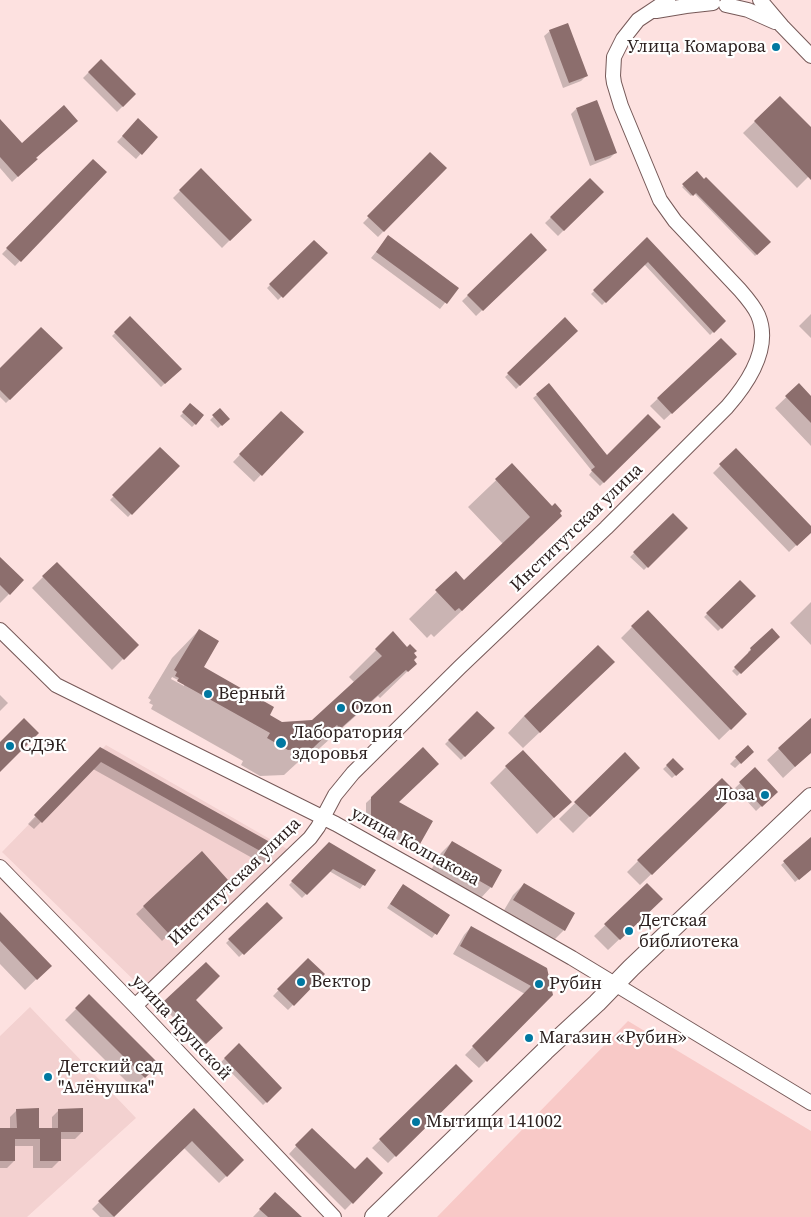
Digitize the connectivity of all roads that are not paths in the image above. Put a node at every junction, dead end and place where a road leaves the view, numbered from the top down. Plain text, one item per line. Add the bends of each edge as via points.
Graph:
1 (668, 0) edge
2 (760, 0) edge
3 (721, 2) edge
4 (648, 14) junction
5 (782, 26) junction
6 (811, 56) edge
7 (0, 630) edge
8 (811, 797) edge
9 (323, 818) junction
10 (0, 867) edge
11 (614, 985) junction
12 (134, 1006) junction
13 (811, 1103) edge
14 (334, 1217) edge
15 (374, 1217) edge

1 - 4 street, Институтская улица
2 - 5 street
3 - 4 street, Институтская улица
3 - 5 street via 757,13
4 - 9 street, Институтская улица via 632,27 614,57 616,91 663,205 755,310 762,333 755,365 727,407 353,773 335,795
5 - 6 street
7 - 9 street, улица Колпакова via 56,685
8 - 11 main road
9 - 11 street, улица Колпакова via 494,912
9 - 12 street, Институтская улица via 310,838
10 - 12 street, улица Крупской
11 - 13 street, улица Колпакова
11 - 15 main road
12 - 14 street, улица Крупской

